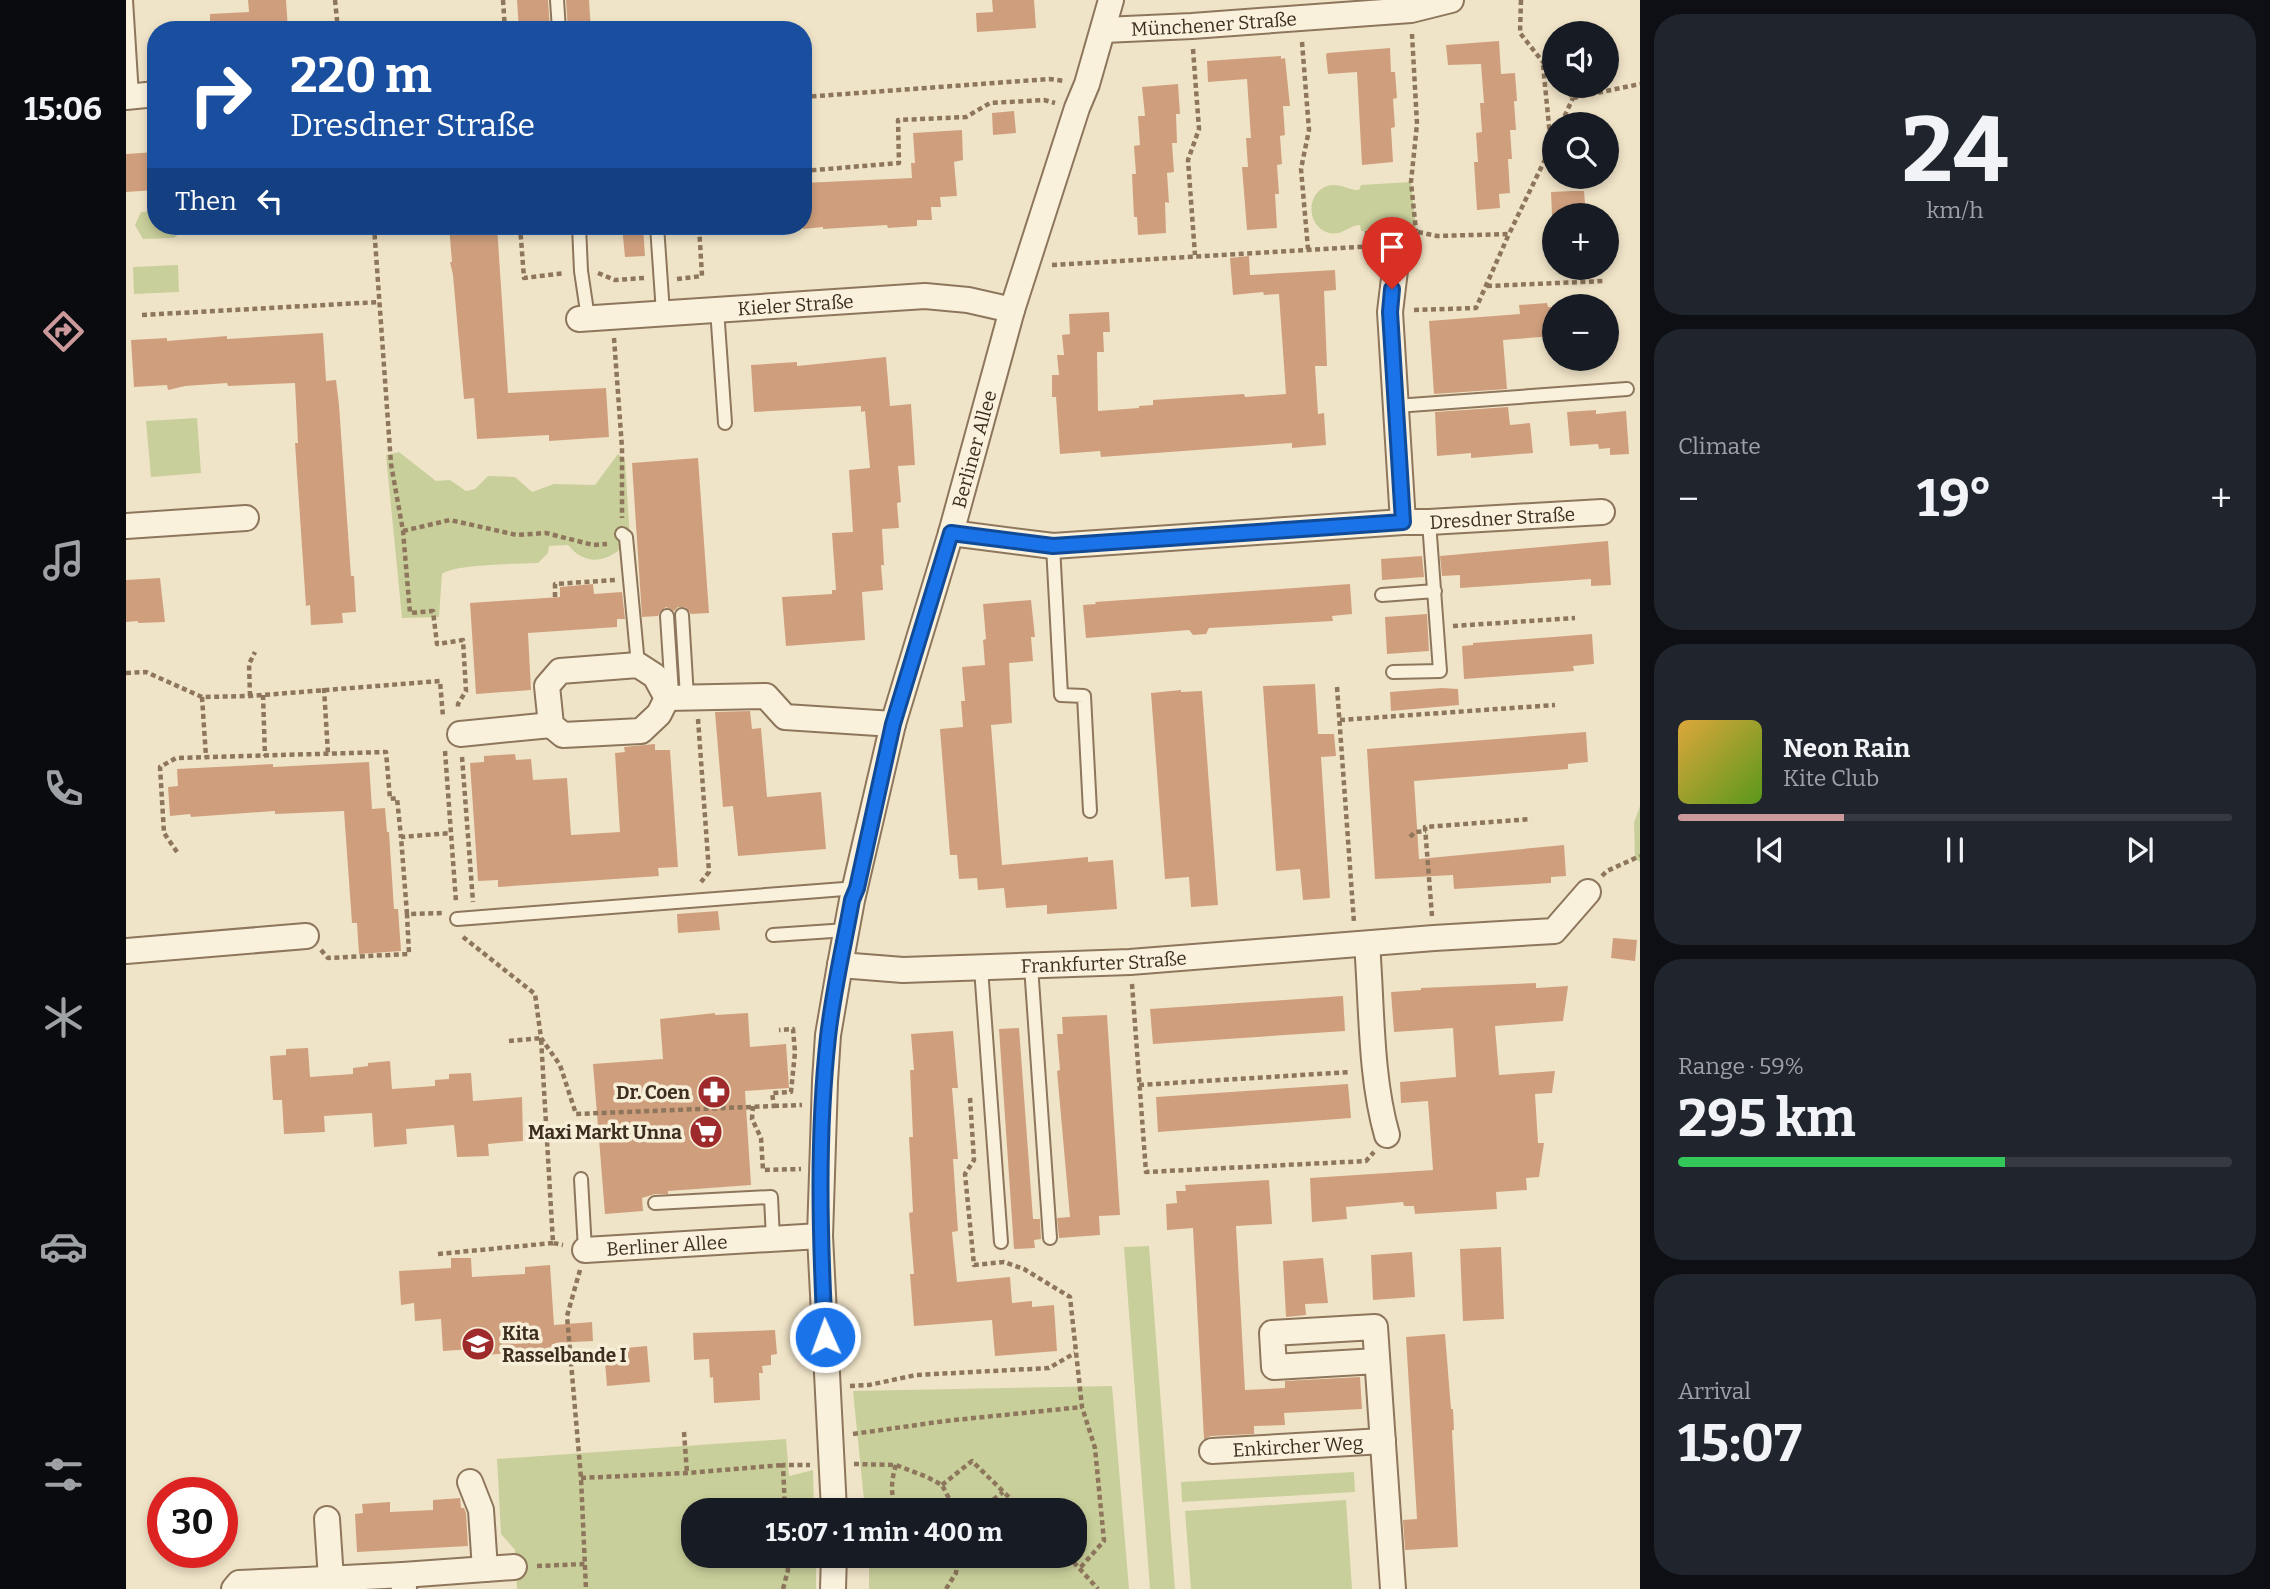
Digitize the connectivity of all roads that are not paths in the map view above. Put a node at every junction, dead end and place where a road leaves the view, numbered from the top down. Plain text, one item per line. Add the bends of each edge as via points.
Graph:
1 (126, 0) edge
2 (557, 0) edge
3 (1111, 0) edge
4 (1451, 0) edge
5 (558, 21) edge
6 (1104, 30) junction
7 (138, 96) edge
8 (580, 235) edge
9 (658, 235) edge
10 (1407, 238) road end
11 (717, 309) junction
12 (1012, 310) junction
13 (663, 313) junction
14 (593, 318) joint
15 (1627, 389) dead end
16 (1396, 406) junction
17 (724, 423) dead end
18 (1602, 512) dead end
19 (246, 518) dead end
20 (1403, 522) junction
21 (1429, 522) junction
22 (126, 526) edge
23 (951, 533) junction
24 (621, 534) road end
25 (1053, 546) junction
26 (1435, 592) junction
27 (1382, 595) dead end
28 (682, 615) dead end
29 (667, 616) dead end
30 (638, 665) junction
31 (1393, 672) dead end
32 (681, 698) junction
33 (893, 724) junction
34 (551, 725) junction
35 (449, 735) road end
36 (1090, 811) dead end
37 (857, 888) junction
38 (1588, 892) road end
39 (457, 916) road end
40 (847, 930) junction
41 (773, 935) dead end
42 (306, 936) road end
43 (1361, 944) junction
44 (126, 951) edge
45 (840, 965) junction
46 (1031, 966) junction
47 (981, 968) junction
48 (1387, 1135) road end
49 (581, 1180) dead end
50 (654, 1203) dead end
51 (820, 1236) junction
52 (1050, 1238) dead end
53 (773, 1239) junction
54 (1001, 1242) dead end
55 (585, 1250) joint
56 (1377, 1361) dead end
57 (1383, 1441) junction
58 (1212, 1451) dead end
59 (470, 1482) dead end
60 (833, 1498) edge
61 (327, 1519) dead end
62 (514, 1567) road end
63 (834, 1568) edge
64 (485, 1569) junction
65 (403, 1582) edge
66 (314, 1583) edge
67 (234, 1589) edge
68 (833, 1589) edge
69 (1393, 1589) edge

1 - 7 lane
2 - 5 lane
3 - 6 street, Berliner Allee
4 - 6 street, Münchener Straße via 1411,10
6 - 12 street, Berliner Allee
8 - 14 lane
9 - 13 lane
10 - 16 street, Dresdner Straße via 1390,312
11 - 12 street, Kieler Straße via 925,296
11 - 13 street, Kieler Straße
11 - 17 lane
12 - 23 street, Berliner Allee
13 - 14 street, Kieler Straße
15 - 16 lane
16 - 20 street, Dresdner Straße
18 - 21 street, Dresdner Straße
19 - 22 street
20 - 21 street, Dresdner Straße
20 - 25 street, Dresdner Straße
21 - 26 lane
23 - 25 street, Dresdner Straße
23 - 33 street, Berliner Allee
24 - 30 lane via 626,537
25 - 36 lane via 1061,695 1084,696
26 - 27 lane
26 - 31 lane via 1440,671
28 - 32 lane
29 - 32 lane
30 - 32 street
30 - 34 street via 560,671 547,686
32 - 33 street via 766,696 785,717
32 - 34 street via 641,731 564,735
33 - 37 street, Berliner Allee
34 - 35 street
37 - 39 lane
37 - 40 street, Berliner Allee
38 - 43 street, Frankfurter Straße via 1554,931
40 - 41 lane
40 - 45 street, Berliner Allee
42 - 44 street
43 - 46 street, Frankfurter Straße
43 - 48 street
45 - 47 street, Frankfurter Straße via 903,970
45 - 51 street, Berliner Allee via 827,1046
46 - 47 street, Frankfurter Straße
46 - 52 lane
47 - 54 lane
49 - 55 lane, Berliner Allee
50 - 53 lane via 771,1197
51 - 53 street, Berliner Allee
51 - 60 street, Berliner Allee
53 - 55 street, Berliner Allee
56 - 57 street, Enkircher Weg
57 - 58 street, Enkircher Weg
57 - 69 street, Enkircher Weg
59 - 64 street via 481,1510
61 - 66 street
62 - 64 street
63 - 68 street
64 - 65 street
65 - 66 street
66 - 67 street via 239,1583

